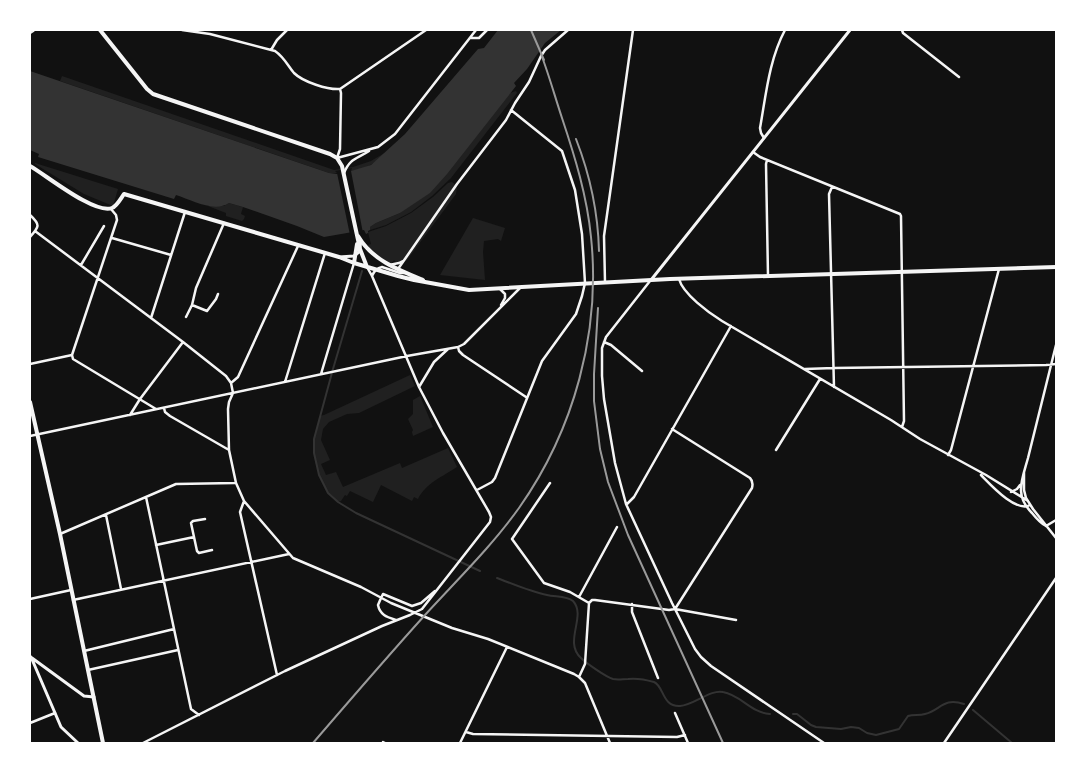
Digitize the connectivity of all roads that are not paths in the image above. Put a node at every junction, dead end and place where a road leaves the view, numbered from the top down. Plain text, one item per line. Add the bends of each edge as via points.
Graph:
1 (100, 30) edge
2 (182, 30) edge
3 (288, 30) edge
4 (426, 30) edge
5 (476, 30) edge
6 (487, 30) edge
7 (568, 30) edge
8 (633, 30) edge
9 (785, 30) edge
10 (850, 30) edge
11 (902, 30) edge
12 (210, 32) edge
13 (470, 38) junction
14 (271, 50) junction
15 (959, 77) dead end
16 (340, 90) junction
17 (511, 110) junction
18 (764, 138) junction
19 (370, 150) junction
20 (753, 152) junction
21 (337, 158) junction
22 (767, 160) junction
23 (30, 166) edge
24 (345, 166) junction
25 (832, 186) junction
26 (111, 209) junction
27 (185, 211) junction
28 (30, 215) edge
29 (224, 223) junction
30 (104, 226) dead end
31 (35, 231) junction
32 (30, 237) edge
33 (112, 238) junction
34 (360, 240) junction
35 (298, 245) junction
36 (360, 249) junction
37 (325, 253) junction
38 (356, 254) junction
39 (171, 255) junction
40 (339, 257) junction
41 (404, 260) junction
42 (354, 263) junction
43 (81, 265) junction
44 (389, 265) junction
45 (367, 267) junction
46 (1056, 267) edge
47 (398, 269) junction
48 (999, 269) junction
49 (376, 270) junction
50 (902, 272) junction
51 (405, 273) junction
52 (831, 274) junction
53 (372, 276) junction
54 (768, 276) junction
55 (98, 278) junction
56 (678, 279) junction
57 (651, 280) junction
58 (605, 282) junction
59 (430, 283) junction
60 (585, 283) junction
61 (520, 288) junction
62 (499, 289) junction
63 (218, 294) dead end
64 (192, 305) junction
65 (497, 310) junction
66 (186, 317) dead end
67 (151, 318) junction
68 (731, 326) junction
69 (183, 342) junction
70 (604, 342) junction
71 (1056, 345) edge
72 (458, 347) junction
73 (448, 349) junction
74 (72, 355) junction
75 (407, 356) junction
76 (30, 364) edge
77 (1056, 364) edge
78 (1052, 365) junction
79 (973, 366) junction
80 (903, 367) junction
81 (834, 368) junction
82 (805, 370) junction
83 (642, 371) dead end
84 (321, 374) junction
85 (820, 378) junction
86 (285, 382) junction
87 (231, 383) junction
88 (419, 387) junction
89 (834, 387) junction
90 (234, 393) junction
91 (527, 397) junction
92 (140, 399) junction
93 (30, 402) edge
94 (164, 408) junction
95 (158, 409) junction
96 (130, 415) junction
97 (902, 427) junction
98 (672, 428) junction
99 (37, 435) junction
100 (30, 436) edge
101 (229, 450) junction
102 (776, 450) dead end
103 (948, 455) junction
104 (1024, 470) junction
105 (980, 473) junction
106 (236, 483) junction
107 (550, 483) dead end
108 (1020, 484) junction
109 (477, 490) junction
110 (1011, 492) junction
111 (146, 497) junction
112 (1022, 498) junction
113 (244, 501) junction
114 (1029, 503) junction
115 (626, 504) junction
116 (1026, 507) junction
117 (106, 515) junction
118 (205, 519) dead end
119 (1056, 520) edge
120 (1046, 526) junction
121 (617, 528) dead end
122 (60, 534) junction
123 (194, 537) junction
124 (1056, 538) edge
125 (156, 546) junction
126 (212, 550) dead end
127 (289, 554) junction
128 (252, 562) junction
129 (1056, 578) edge
130 (164, 580) junction
131 (439, 587) junction
132 (122, 589) junction
133 (71, 590) junction
134 (579, 597) junction
135 (381, 598) junction
136 (30, 599) edge
137 (73, 600) junction
138 (589, 603) junction
139 (632, 604) junction
140 (675, 609) junction
141 (396, 620) junction
142 (736, 620) dead end
143 (174, 629) junction
144 (507, 646) junction
145 (178, 650) junction
146 (84, 651) junction
147 (31, 656) edge
148 (88, 670) junction
149 (277, 675) junction
150 (579, 677) junction
151 (658, 678) dead end
152 (94, 696) junction
153 (55, 712) junction
154 (675, 713) dead end
155 (198, 715) junction
156 (30, 723) edge
157 (466, 732) junction
158 (685, 735) junction
159 (607, 736) junction
160 (78, 743) edge
161 (103, 743) edge
162 (143, 743) edge
163 (460, 743) edge
164 (610, 743) edge
165 (688, 743) edge
166 (824, 743) edge
167 (944, 743) edge

1 - 21 main road via 153,94
2 - 12 street
3 - 14 street
4 - 16 street
5 - 13 street
6 - 13 street via 479,38
7 - 17 street via 541,56
8 - 58 street via 604,236
9 - 18 street via 775,54 760,128
10 - 18 main road
11 - 15 street
12 - 14 street
13 - 19 street via 395,134
14 - 16 street via 278,52 297,76 325,88
16 - 21 street via 340,149
17 - 41 street
17 - 60 street via 562,151 581,226
18 - 20 main road
19 - 21 street
19 - 24 street
20 - 22 street
20 - 57 main road
21 - 24 main road
22 - 25 street
22 - 54 street
23 - 26 main road via 80,199
24 - 34 main road via 344,174
25 - 50 street via 900,214
25 - 52 street via 828,194
26 - 27 main road via 124,194
26 - 33 street via 117,220
27 - 29 main road
27 - 39 street
28 - 31 street via 38,224
29 - 35 main road
29 - 64 street
30 - 43 street
31 - 32 street
31 - 43 street
33 - 39 street
33 - 55 street
34 - 36 main road
34 - 38 main road
34 - 44 main road via 371,253
35 - 37 main road
35 - 87 street via 238,378
36 - 38 main road
36 - 45 main road
37 - 40 main road
37 - 86 street
38 - 40 main road
38 - 42 main road
39 - 67 street
40 - 42 main road
41 - 44 street
41 - 47 street
42 - 45 main road
42 - 84 street
43 - 55 street
44 - 47 main road
45 - 49 main road
45 - 53 street
46 - 48 main road
47 - 51 main road
48 - 50 main road
48 - 79 street
49 - 51 street via 386,267
49 - 53 street
49 - 59 main road
50 - 52 main road
50 - 80 street
51 - 59 main road
52 - 54 main road
52 - 81 street
53 - 75 street
54 - 56 main road
55 - 67 street
55 - 74 street
56 - 57 main road
56 - 68 street via 711,314
57 - 58 main road
57 - 70 street
58 - 60 main road
59 - 62 main road via 469,290
60 - 61 main road
60 - 91 street via 576,314 542,361
61 - 62 main road
61 - 65 street
62 - 65 street via 504,298
63 - 64 street via 207,311
64 - 66 street
65 - 72 street
67 - 69 street
68 - 82 street
68 - 98 street
69 - 87 street
69 - 92 street
70 - 83 street
70 - 115 street via 602,376 607,424
71 - 78 street
72 - 73 street
72 - 91 street via 463,355
73 - 75 street
73 - 88 street via 434,362
74 - 76 street
74 - 92 street via 73,359
75 - 84 street
75 - 88 street
77 - 78 street
78 - 79 street
78 - 104 street
79 - 80 street
79 - 103 street
80 - 81 street
80 - 97 street
81 - 82 street
81 - 89 street
82 - 85 street
84 - 86 street
85 - 89 street
85 - 102 street
86 - 90 street
87 - 90 street
88 - 109 street
89 - 97 street
90 - 94 street
90 - 101 street via 228,409
91 - 109 street via 495,478
92 - 95 street
92 - 96 street
93 - 99 main road
94 - 95 street
94 - 101 street via 170,416
95 - 96 street
96 - 99 street
97 - 103 street
98 - 115 street via 634,497
98 - 140 street via 750,478 753,484
99 - 100 street
99 - 122 main road
101 - 106 street
103 - 105 street
104 - 108 street
104 - 114 street via 1024,490
105 - 110 street
105 - 116 street via 1007,499
106 - 111 street via 176,484
106 - 113 street
107 - 134 street via 512,539 544,583
108 - 110 street
108 - 112 street
109 - 131 street via 490,512 490,522
110 - 112 street
111 - 117 street
111 - 125 street
112 - 114 street
112 - 116 street
113 - 127 street
113 - 128 street via 240,512
114 - 116 street
114 - 120 street
115 - 140 street
116 - 120 street
117 - 122 street
117 - 132 street
118 - 123 street via 191,523
119 - 120 street
120 - 124 street
121 - 134 street
122 - 133 main road
123 - 125 street
123 - 126 street via 197,551
125 - 130 street
127 - 128 street
127 - 135 street
128 - 130 street
128 - 149 street
129 - 167 street
130 - 132 street
130 - 143 street
131 - 135 street via 421,603 412,606 383,594
131 - 141 street via 422,609
132 - 137 street
133 - 136 street
133 - 137 main road
134 - 138 street
135 - 141 street via 378,605 382,614
135 - 144 street via 452,628
137 - 146 main road
138 - 139 street via 595,600
138 - 150 street via 585,662
139 - 140 street
139 - 151 street via 632,612
140 - 142 street
140 - 166 street via 695,649 711,666
141 - 149 street
143 - 145 street
143 - 146 street
144 - 150 street
144 - 157 street
145 - 148 street
145 - 155 street via 191,709
146 - 148 main road
147 - 152 main road via 84,696
147 - 153 main road
148 - 152 main road
149 - 155 street
150 - 159 street via 585,683
152 - 161 main road
153 - 156 street
153 - 160 main road via 61,727
154 - 158 street
155 - 162 street
157 - 159 street
157 - 163 street
158 - 159 street
158 - 165 street
159 - 164 street

